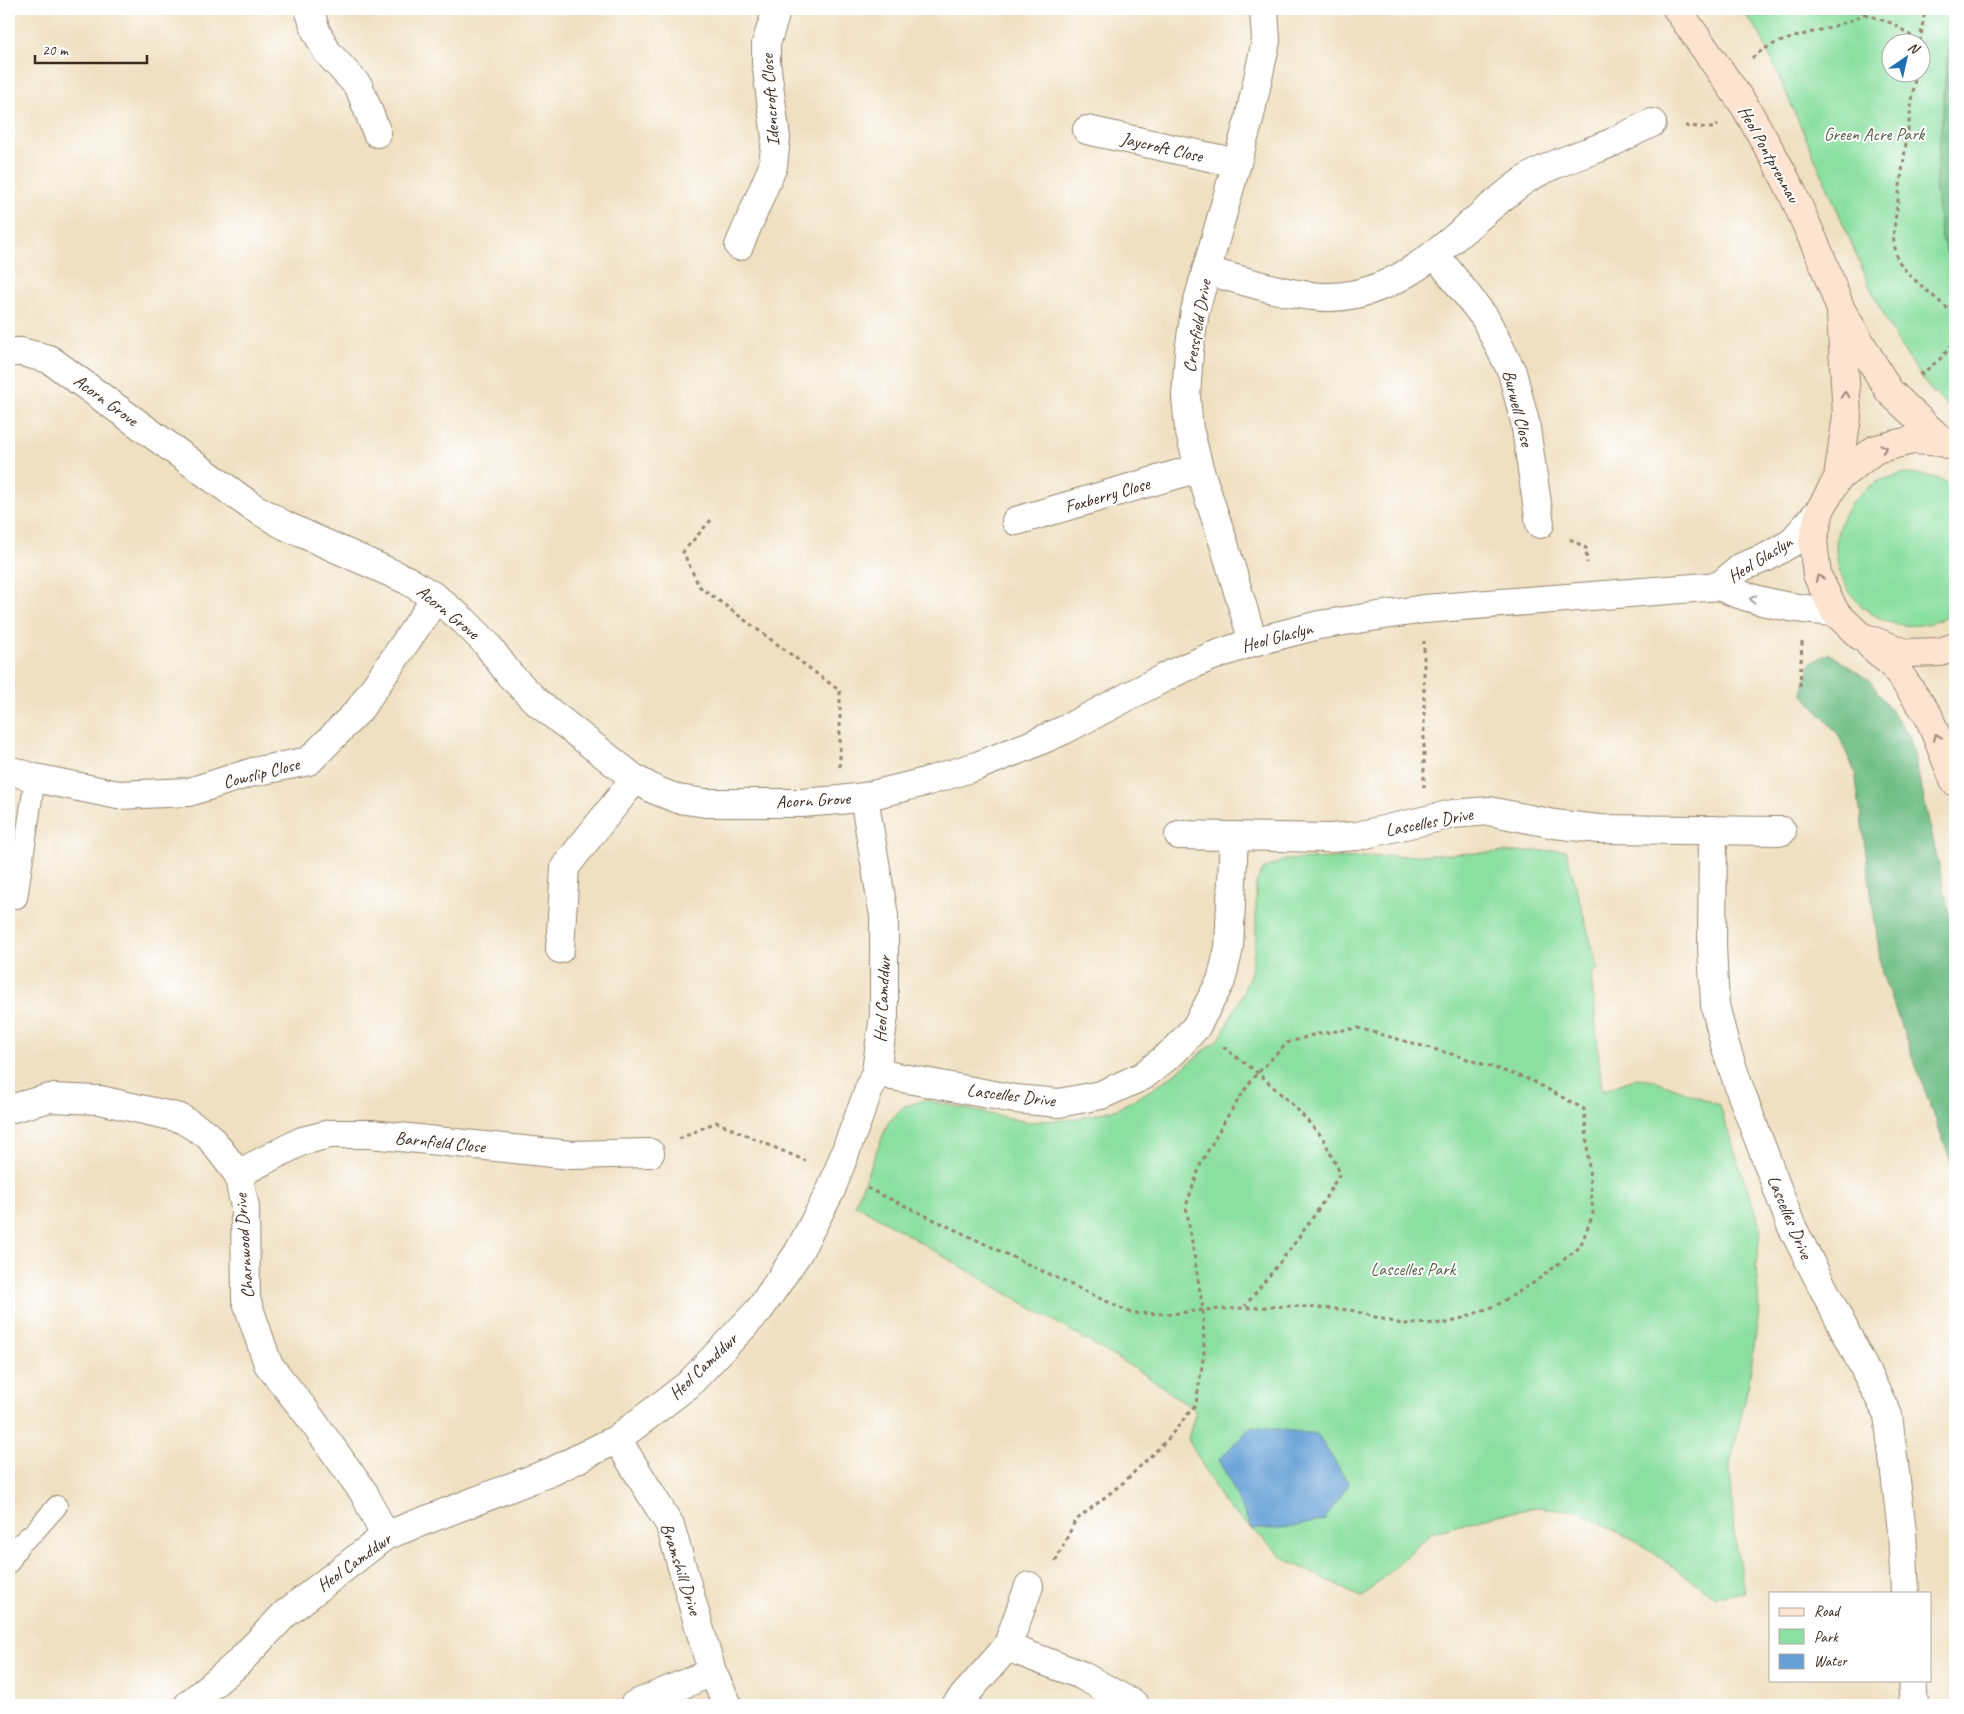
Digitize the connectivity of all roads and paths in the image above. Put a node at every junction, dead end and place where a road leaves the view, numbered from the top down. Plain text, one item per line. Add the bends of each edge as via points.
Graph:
1 (309, 9) edge
2 (777, 9) edge
3 (1264, 9) edge
4 (1677, 9) edge
5 (1871, 9) edge
6 (1925, 9) edge
7 (1865, 14) junction
8 (1906, 32) edge
9 (1922, 32) edge
10 (1724, 76) junction
11 (1915, 82) edge
12 (1746, 108) junction
13 (1652, 123) joint
14 (1087, 130) dead end
15 (377, 132) dead end
16 (1237, 164) junction
17 (739, 246) dead end
18 (1435, 254) junction
19 (1206, 271) junction
20 (1840, 310) junction
21 (1955, 315) edge
22 (1955, 342) edge
23 (9, 352) edge
24 (1916, 378) dead end
25 (1949, 444) edge
26 (1199, 468) junction
27 (1838, 478) junction
28 (1820, 510) junction
29 (711, 520) dead end
30 (1016, 521) dead end
31 (1540, 524) joint
32 (1719, 586) junction
33 (1589, 597) junction
34 (436, 598) junction
35 (1424, 610) junction
36 (1803, 610) junction
37 (1835, 612) junction
38 (1860, 636) junction
39 (1253, 642) junction
40 (1955, 647) edge
41 (1800, 686) dead end
42 (9, 770) edge
43 (35, 778) junction
44 (635, 779) junction
45 (1955, 782) edge
46 (852, 798) junction
47 (1424, 821) junction
48 (1712, 830) junction
49 (1782, 831) dead end
50 (1179, 835) dead end
51 (1234, 836) junction
52 (17, 898) dead end
53 (560, 949) dead end
54 (1196, 1026) junction
55 (876, 1071) junction
56 (1258, 1074) junction
57 (9, 1109) edge
58 (650, 1153) joint
59 (238, 1174) junction
60 (837, 1174) junction
61 (1244, 1307) junction
62 (1203, 1310) junction
63 (617, 1439) junction
64 (57, 1506) dead end
65 (385, 1536) junction
66 (9, 1564) edge
67 (1029, 1586) joint
68 (1905, 1592) edge
69 (1007, 1647) junction
70 (712, 1672) junction
71 (1912, 1682) edge
72 (188, 1705) edge
73 (634, 1705) edge
74 (728, 1705) edge
75 (956, 1705) edge
76 (1135, 1705) edge
77 (1914, 1705) edge

1 - 15 street via 327,52 359,87
2 - 17 street, Idencroft Close via 766,44 776,138 773,166
3 - 16 street, Cressfield Drive via 1266,41
4 - 10 street, Heol Pontprennau
5 - 7 path
6 - 9 path
7 - 8 path via 1894,24
7 - 10 path via 1771,45
10 - 12 street, Heol Pontprennau
11 - 21 path via 1894,236 1897,259 1909,276
12 - 13 path via 1714,128
12 - 20 street, Heol Pontprennau via 1792,192
13 - 18 street via 1526,179
14 - 16 street, Jaycroft Close
16 - 19 street, Cressfield Drive
18 - 19 street via 1396,279 1363,294 1330,298 1296,294
18 - 31 street, Burwell Close via 1486,318 1512,372 1525,422
19 - 26 street, Cressfield Drive via 1195,311 1186,397 1189,430
20 - 25 street, Heol Pontprennau via 1889,391
27 -> 20 street, Heol Pontprennau via 1847,416
22 - 24 path
23 - 34 street, Acorn Grove via 50,359 251,506 286,526 407,580
27 -> 25 street via 1876,450 1913,440
26 - 30 street, Foxberry Close
26 - 39 street, Cressfield Drive
27 - 28 street
28 - 32 street, Heol Glaslyn via 1791,543 1742,567
37 -> 28 street via 1816,575 1813,541
29 - 46 path via 683,552 699,586 840,691
31 - 33 path via 1586,548
32 - 33 street, Heol Glaslyn
36 -> 32 street, Heol Glaslyn via 1743,597
33 - 35 street, Heol Glaslyn
34 - 43 street, Cowslip Close via 359,710 309,761 253,772 189,792 118,795
34 - 44 street, Acorn Grove via 486,643 509,674 537,702
35 - 39 street, Heol Glaslyn via 1319,625
35 - 47 path
36 - 37 street, Heol Glaslyn
36 - 41 path
37 - 38 street
38 - 40 street via 1906,653 1940,652
45 -> 38 street via 1928,715 1894,666
39 - 46 street, Heol Glaslyn via 1173,672 1064,730 994,760 925,782
42 - 43 street, Cowslip Close
43 - 52 lane
44 - 46 street, Acorn Grove via 678,799 706,803 801,803
44 - 53 street via 565,867
46 - 55 street, Heol Camddwr via 884,916 884,1016
47 - 48 street, Lascelles Drive via 1489,811 1599,829
47 - 51 street, Lascelles Drive via 1357,836
48 - 49 street, Lascelles Drive
48 - 68 street, Lascelles Drive via 1714,986 1725,1045 1791,1225 1888,1415 1902,1531
50 - 51 street, Lascelles Drive
51 - 54 street, Lascelles Drive via 1229,948 1221,981
54 - 55 street, Lascelles Drive via 1174,1051 1143,1076 1101,1095 1059,1103 1015,1099
54 - 56 path
55 - 60 street, Heol Camddwr
56 - 61 path via 1294,1106 1322,1138 1340,1173 1300,1238
56 - 61 path via 1287,1043 1316,1034 1358,1028 1531,1080 1584,1109 1593,1214 1580,1247 1535,1282 1497,1305 1448,1323 1401,1324 1350,1310
56 - 62 path via 1227,1117 1201,1162 1186,1206
57 - 59 street, Charnwood Drive via 50,1098 100,1100 180,1118 208,1135
58 - 59 street, Barnfield Close via 571,1155 371,1134 330,1134 302,1141
58 - 60 path via 716,1122
59 - 65 street, Charnwood Drive via 245,1208 246,1299 268,1364 364,1493
60 - 62 path via 1131,1313 1170,1314
60 - 63 street, Heol Camddwr via 798,1252 760,1309 688,1385
61 - 62 path
62 - 67 path via 1204,1353 1196,1404 1168,1439 1124,1482 1075,1521 1048,1579
63 - 65 street, Heol Camddwr via 553,1471
63 - 70 street, Bramshill Drive via 670,1525
64 - 66 lane via 19,1545
65 - 72 street, Heol Camddwr via 285,1614 236,1665
67 - 69 street
69 - 75 street
69 - 76 street via 1081,1675
70 - 73 street
70 - 74 street, Bramshill Drive
71 - 77 street

